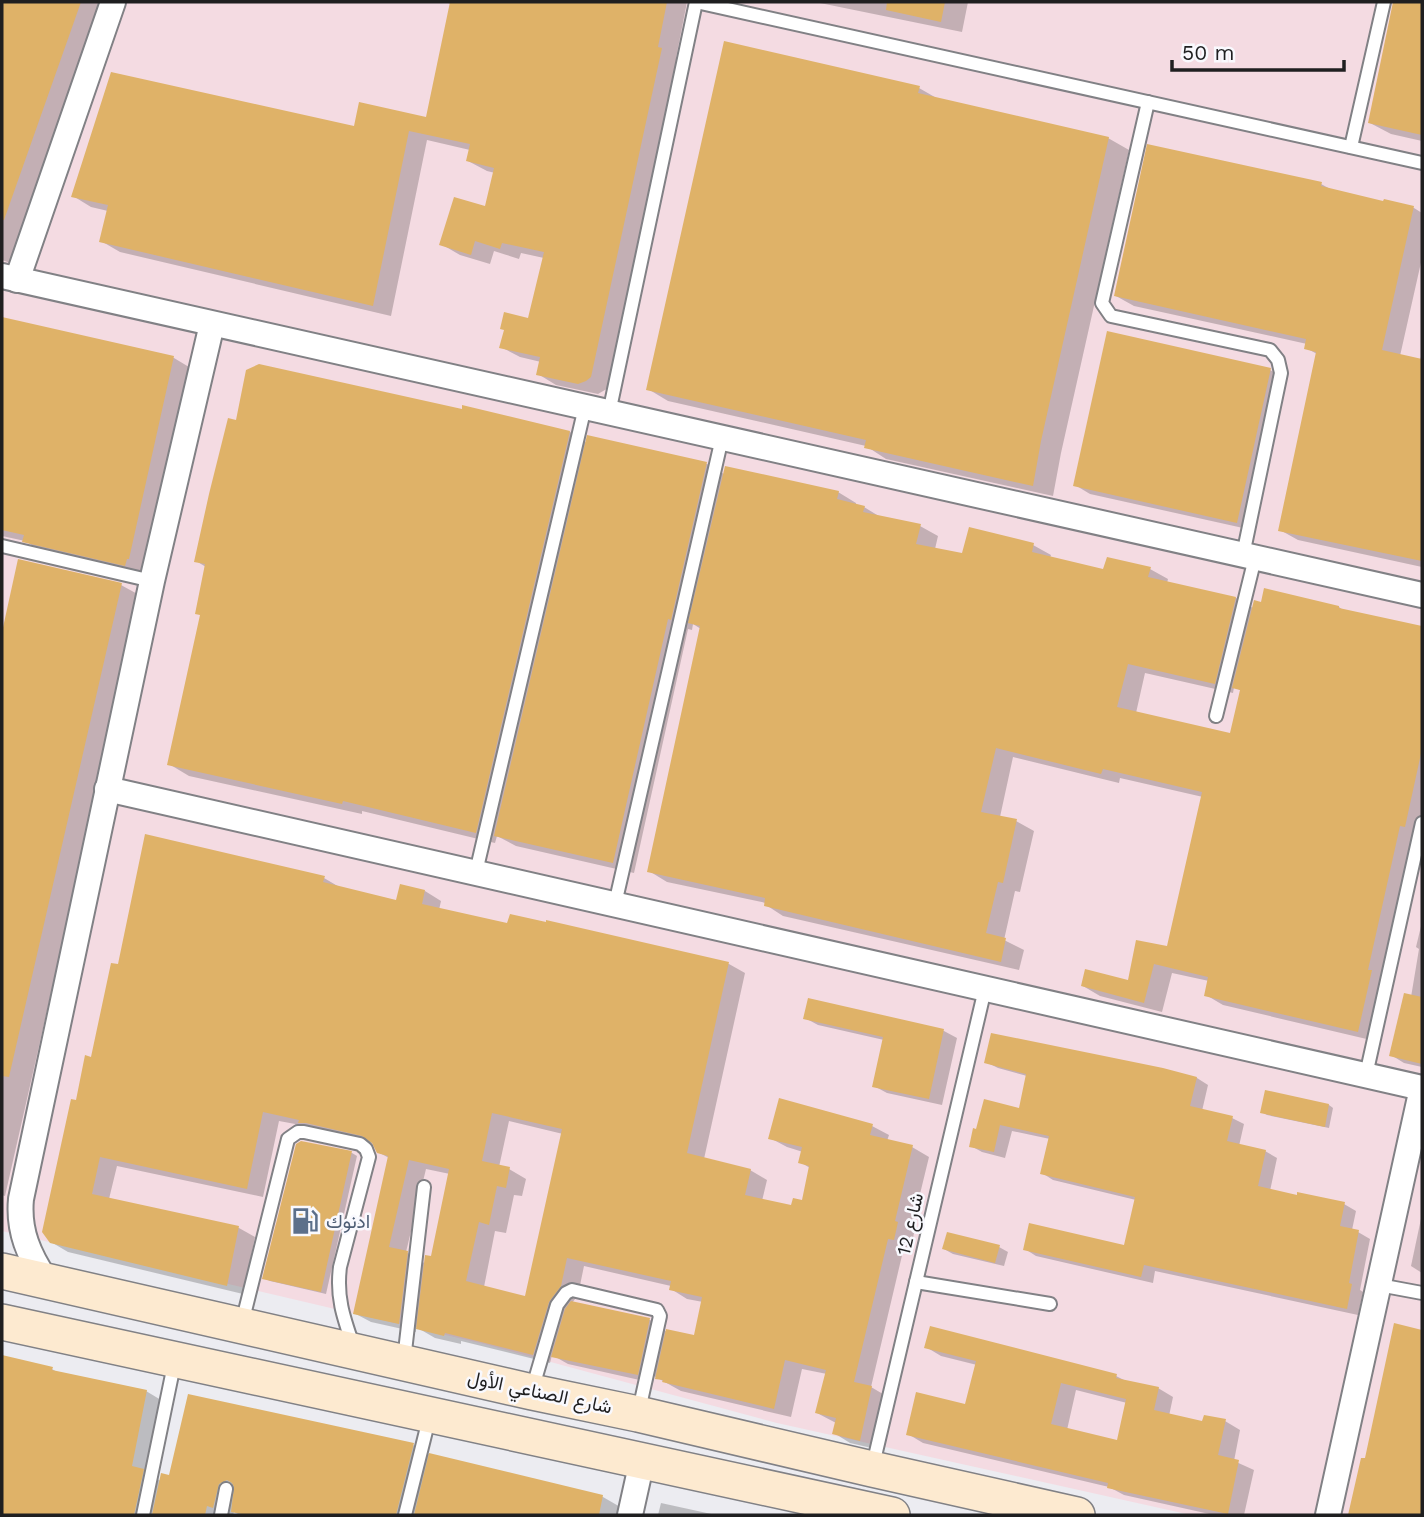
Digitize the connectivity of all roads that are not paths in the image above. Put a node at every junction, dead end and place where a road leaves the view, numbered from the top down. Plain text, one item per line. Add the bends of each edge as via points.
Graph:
1 (113, 2) edge
2 (696, 2) edge
3 (1384, 2) edge
4 (1148, 102) junction
5 (1351, 147) junction
6 (1422, 163) edge
7 (10, 278) edge
8 (212, 324) junction
9 (584, 407) junction
10 (609, 413) junction
11 (722, 438) junction
12 (2, 545) edge
13 (1249, 557) junction
14 (152, 581) junction
15 (1422, 596) edge
16 (1216, 716) dead end
17 (107, 789) junction
18 (1422, 823) edge
19 (475, 872) junction
20 (615, 904) junction
21 (985, 989) junction
22 (1366, 1075) junction
23 (1422, 1088) edge
24 (424, 1187) dead end
25 (21, 1199) junction
26 (2, 1229) edge
27 (327, 1264) dead end
28 (340, 1267) junction
29 (2, 1271) edge
30 (47, 1282) junction
31 (916, 1282) junction
32 (1378, 1285) junction
33 (1422, 1293) edge
34 (1050, 1304) dead end
35 (2, 1322) edge
36 (241, 1326) junction
37 (356, 1352) junction
38 (175, 1360) junction
39 (404, 1362) junction
40 (532, 1392) junction
41 (638, 1414) junction
42 (430, 1415) junction
43 (642, 1461) junction
44 (872, 1469) junction
45 (226, 1489) dead end
46 (143, 1515) edge
47 (221, 1515) edge
48 (405, 1515) edge
49 (630, 1515) edge
50 (892, 1515) edge
51 (1077, 1515) edge
52 (1328, 1515) edge

1 - 7 street
2 - 4 lane
2 - 10 lane
3 - 5 lane
4 - 5 lane
4 - 13 lane via 1102,303 1111,316 1270,350 1278,360 1281,373
5 - 6 lane
7 - 8 street
8 - 9 street
8 - 14 street
9 - 10 street
9 - 19 lane
10 - 11 street
11 - 13 street
11 - 20 lane
12 - 14 lane
13 - 15 street
13 - 16 lane
14 - 17 street
17 - 19 street
17 - 25 street
18 - 22 lane
19 - 20 street
20 - 21 street
21 - 22 street
21 - 31 lane, شارع 12
22 - 23 street
23 - 32 street
24 - 39 lane
25 - 26 street
25 - 30 street via 26,1243
27 - 28 lane
28 - 36 lane via 369,1157 360,1144 304,1132 292,1135
28 - 37 lane via 338,1295
29 - 30 main road, شارع الصناعي الأول
30 - 36 main road, شارع الصناعي الأول
31 - 34 lane
31 - 44 lane, شارع 12
32 - 33 lane
32 - 52 street
35 - 38 main road
36 - 37 main road, شارع الصناعي الأول
37 - 39 main road, شارع الصناعي الأول
38 - 42 main road
38 - 46 lane
39 - 40 main road, شارع الصناعي الأول
40 - 41 main road, شارع الصناعي الأول
40 - 41 lane via 557,1306 572,1290 657,1310 660,1316
41 - 44 main road, شارع الصناعي الأول
42 - 43 main road
42 - 48 lane
43 - 49 street
43 - 50 main road
44 - 51 main road, شارع الصناعي الأول
45 - 47 lane

